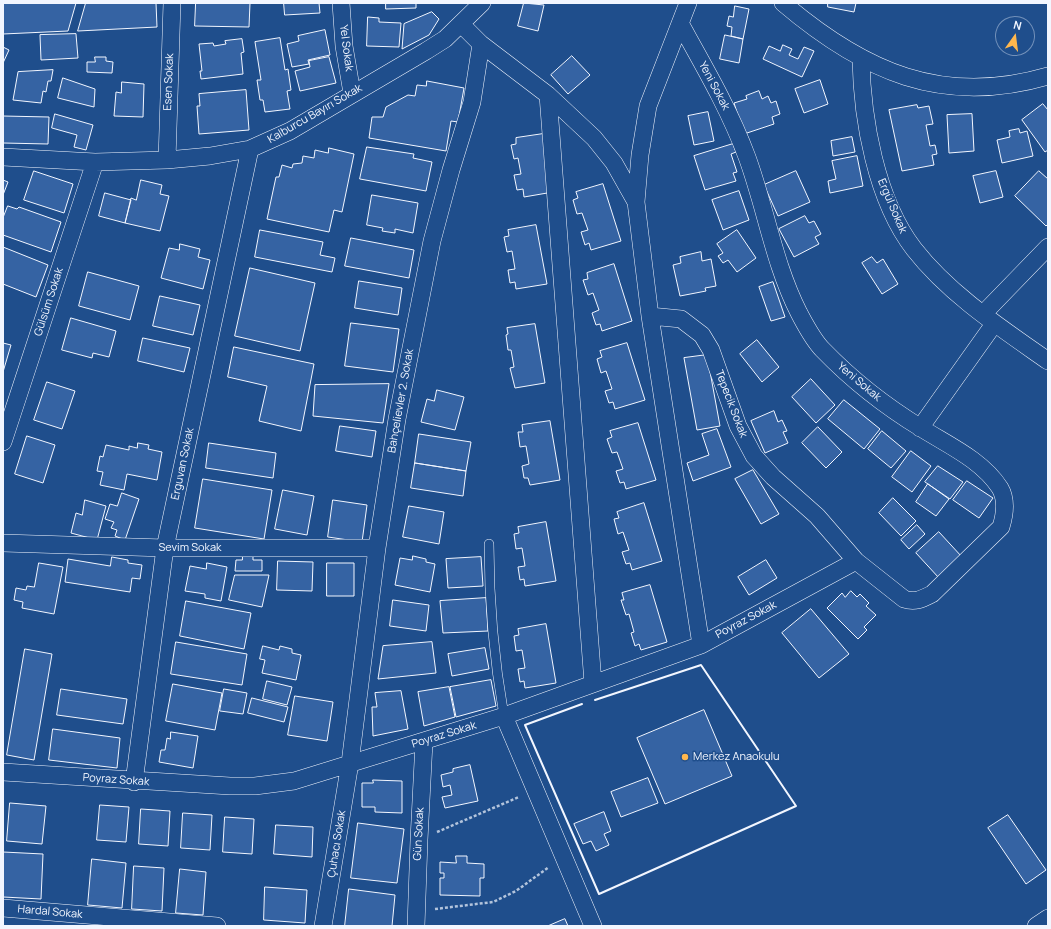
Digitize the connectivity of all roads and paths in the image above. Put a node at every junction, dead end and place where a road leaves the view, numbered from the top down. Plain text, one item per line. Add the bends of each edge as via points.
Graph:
1 (172, 3) edge
2 (340, 3) edge
3 (482, 3) edge
4 (688, 3) edge
5 (783, 3) edge
6 (804, 11) edge
7 (462, 24) junction
8 (681, 25) junction
9 (481, 44) junction
10 (861, 59) junction
11 (1048, 76) edge
12 (352, 93) junction
13 (548, 95) junction
14 (250, 149) junction
15 (3, 157) edge
16 (167, 160) junction
17 (94, 162) junction
18 (636, 202) junction
19 (1048, 247) edge
20 (650, 316) junction
21 (988, 319) junction
22 (1048, 361) edge
23 (920, 428) junction
24 (3, 442) edge
25 (3, 543) edge
26 (489, 544) dead end
27 (165, 548) junction
28 (377, 548) junction
29 (856, 561) junction
30 (701, 645) junction
31 (593, 683) junction
32 (504, 716) junction
33 (424, 742) junction
34 (350, 763) junction
35 (3, 772) edge
36 (134, 782) junction
37 (535, 790) junction
38 (418, 840) junction
39 (564, 856) junction
40 (3, 908) edge
41 (416, 918) edge
42 (1048, 918) edge
43 (217, 926) edge
44 (323, 926) edge
45 (593, 926) edge
46 (1036, 926) edge

1 - 16 street, Esen Sokak
2 - 12 street, Yel Sokak
3 - 7 street, Kalburcu Bayırı Sokak
4 - 8 street
5 - 6 street
6 - 10 street
7 - 9 street
7 - 12 street, Kalburcu Bayırı Sokak via 426,51
8 - 18 street via 648,106
8 - 23 street, Yeni Sokak via 729,114 744,150 776,257 805,325 821,349 848,376
9 - 13 street
9 - 28 street, Bahçelievler 2. Sokak via 472,102 430,249 397,419
10 - 11 street via 902,77 944,85 1004,85
10 - 21 street, Ergül Sokak via 861,90 867,130 876,165 895,217 923,260
12 - 14 street, Kalburcu Bayırı Sokak via 290,131
13 - 18 street via 594,138 614,163
13 - 31 street
14 - 16 street, Kalburcu Bayırı Sokak
14 - 27 street, Erguvan Sokak
15 - 17 street, Kalburcu Bayırı Sokak
16 - 17 street, Kalburcu Bayırı Sokak
17 - 24 street, Gülsüm Sokak
18 - 20 street
19 - 21 street
20 - 29 street, Tepecik Sokak via 681,319 702,335 711,350 738,426 754,456 773,478 817,516
20 - 30 street
21 - 22 street, Ergül Sokak
21 - 23 street
23 - 29 street, Yeni Sokak via 975,463 996,482 1005,503 1001,527 932,594 911,602
25 - 27 street, Sevim Sokak
26 - 32 lane via 490,615
27 - 28 street, Sevim Sokak
27 - 36 street, Erguvan Sokak
28 - 34 street, Bahçelievler 2. Sokak
29 - 30 street, Poyraz Sokak
30 - 31 street, Poyraz Sokak
31 - 32 street, Poyraz Sokak
32 - 33 street, Poyraz Sokak
32 - 37 street
33 - 34 street, Poyraz Sokak
33 - 38 street, Gün Sokak
34 - 36 street, Poyraz Sokak via 294,781 276,784 230,786
34 - 44 street, Çuhacı Sokak
35 - 36 street, Poyraz Sokak
37 - 38 path
37 - 39 street
38 - 41 street, Gün Sokak
39 - 41 path via 516,891 493,902
39 - 45 street
40 - 43 street, Hardal Sokak
42 - 46 street

